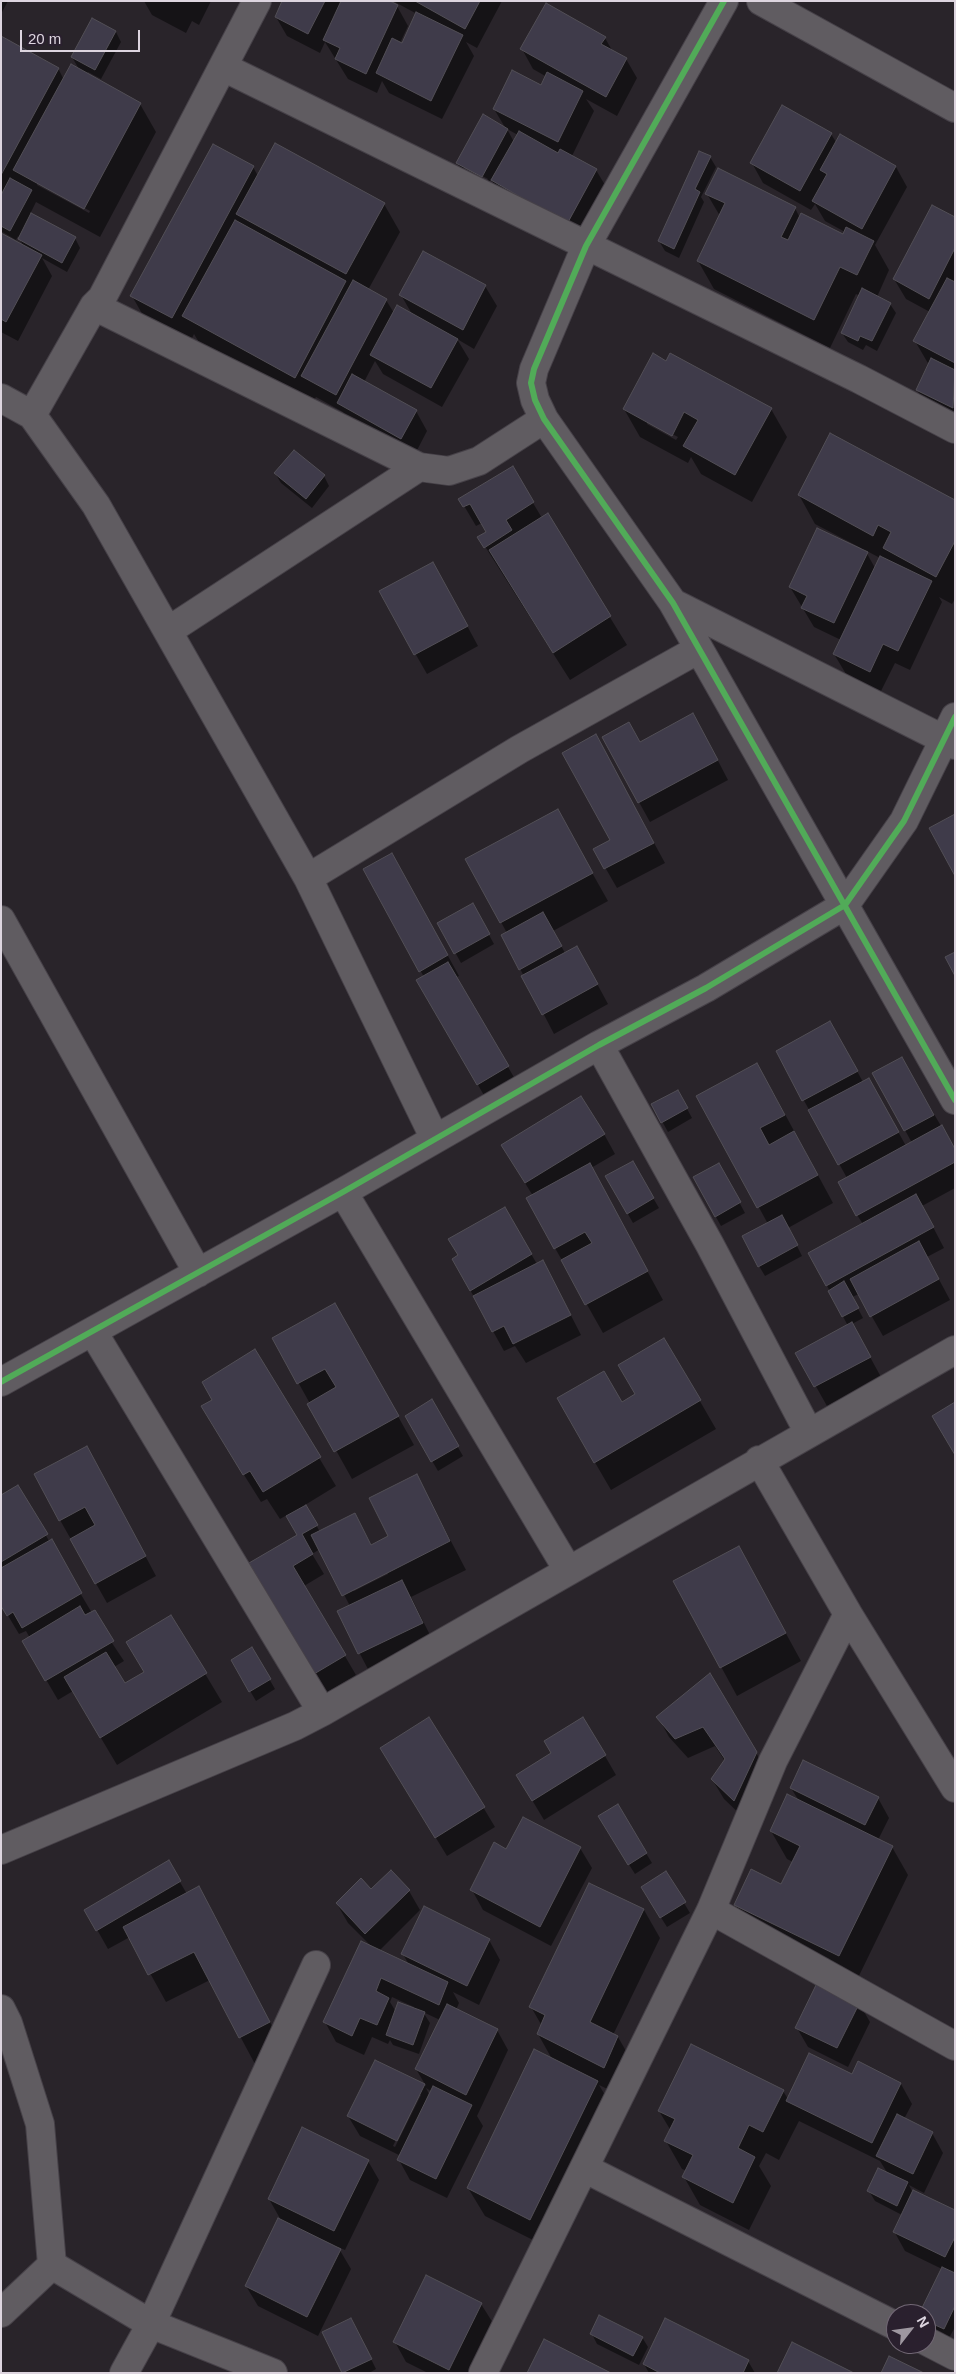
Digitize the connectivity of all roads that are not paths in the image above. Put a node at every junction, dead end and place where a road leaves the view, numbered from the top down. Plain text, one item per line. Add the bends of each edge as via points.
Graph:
1 (257, 1) edge
2 (724, 1) edge
3 (761, 1) edge
4 (223, 67) junction
5 (955, 108) edge
6 (586, 246) junction
7 (94, 306) junction
8 (1, 398) edge
9 (32, 415) junction
10 (544, 419) junction
11 (955, 429) edge
12 (419, 467) junction
13 (673, 603) junction
14 (168, 631) junction
15 (699, 649) junction
16 (951, 734) edge
17 (308, 878) junction
18 (845, 905) junction
19 (1, 920) edge
20 (599, 1045) junction
21 (955, 1100) edge
22 (435, 1139) junction
23 (343, 1192) junction
24 (198, 1273) junction
25 (93, 1332) junction
26 (955, 1350) edge
27 (1, 1382) edge
28 (809, 1433) junction
29 (759, 1460) junction
30 (568, 1570) junction
31 (848, 1614) junction
32 (322, 1712) junction
33 (955, 1788) edge
34 (1, 1850) edge
35 (711, 1910) junction
36 (316, 1965) dead end
37 (1, 2009) edge
38 (955, 2046) edge
39 (584, 2168) junction
40 (52, 2265) junction
41 (1, 2313) edge
42 (886, 2321) edge
43 (150, 2324) junction
44 (936, 2346) edge
45 (955, 2356) edge
46 (124, 2373) edge
47 (273, 2373) edge
48 (483, 2373) edge

1 - 4 street
2 - 6 street
3 - 5 street
4 - 6 street
4 - 7 street via 102,298
6 - 10 street via 534,369 531,383
6 - 11 street
7 - 9 street
7 - 12 street
8 - 9 street
9 - 14 street via 96,505
10 - 12 street via 479,461 449,471
10 - 13 street
12 - 14 street
13 - 15 street
13 - 16 street
14 - 17 street
15 - 17 street via 520,749
15 - 18 street
16 - 18 street via 904,821
17 - 22 street
18 - 20 street via 706,988
18 - 21 street
19 - 24 street
20 - 22 street
20 - 28 street
22 - 23 street
23 - 24 street
23 - 30 street
24 - 25 street
25 - 27 street
25 - 32 street
26 - 28 street
28 - 29 street
29 - 30 street
29 - 31 street
30 - 32 street
31 - 33 street
31 - 35 street via 773,1761
32 - 34 street
35 - 38 street
35 - 39 street
36 - 43 street
37 - 40 street via 40,2124
39 - 42 street
39 - 48 street
40 - 41 street
40 - 43 street
43 - 46 street
43 - 47 street
44 - 45 street

